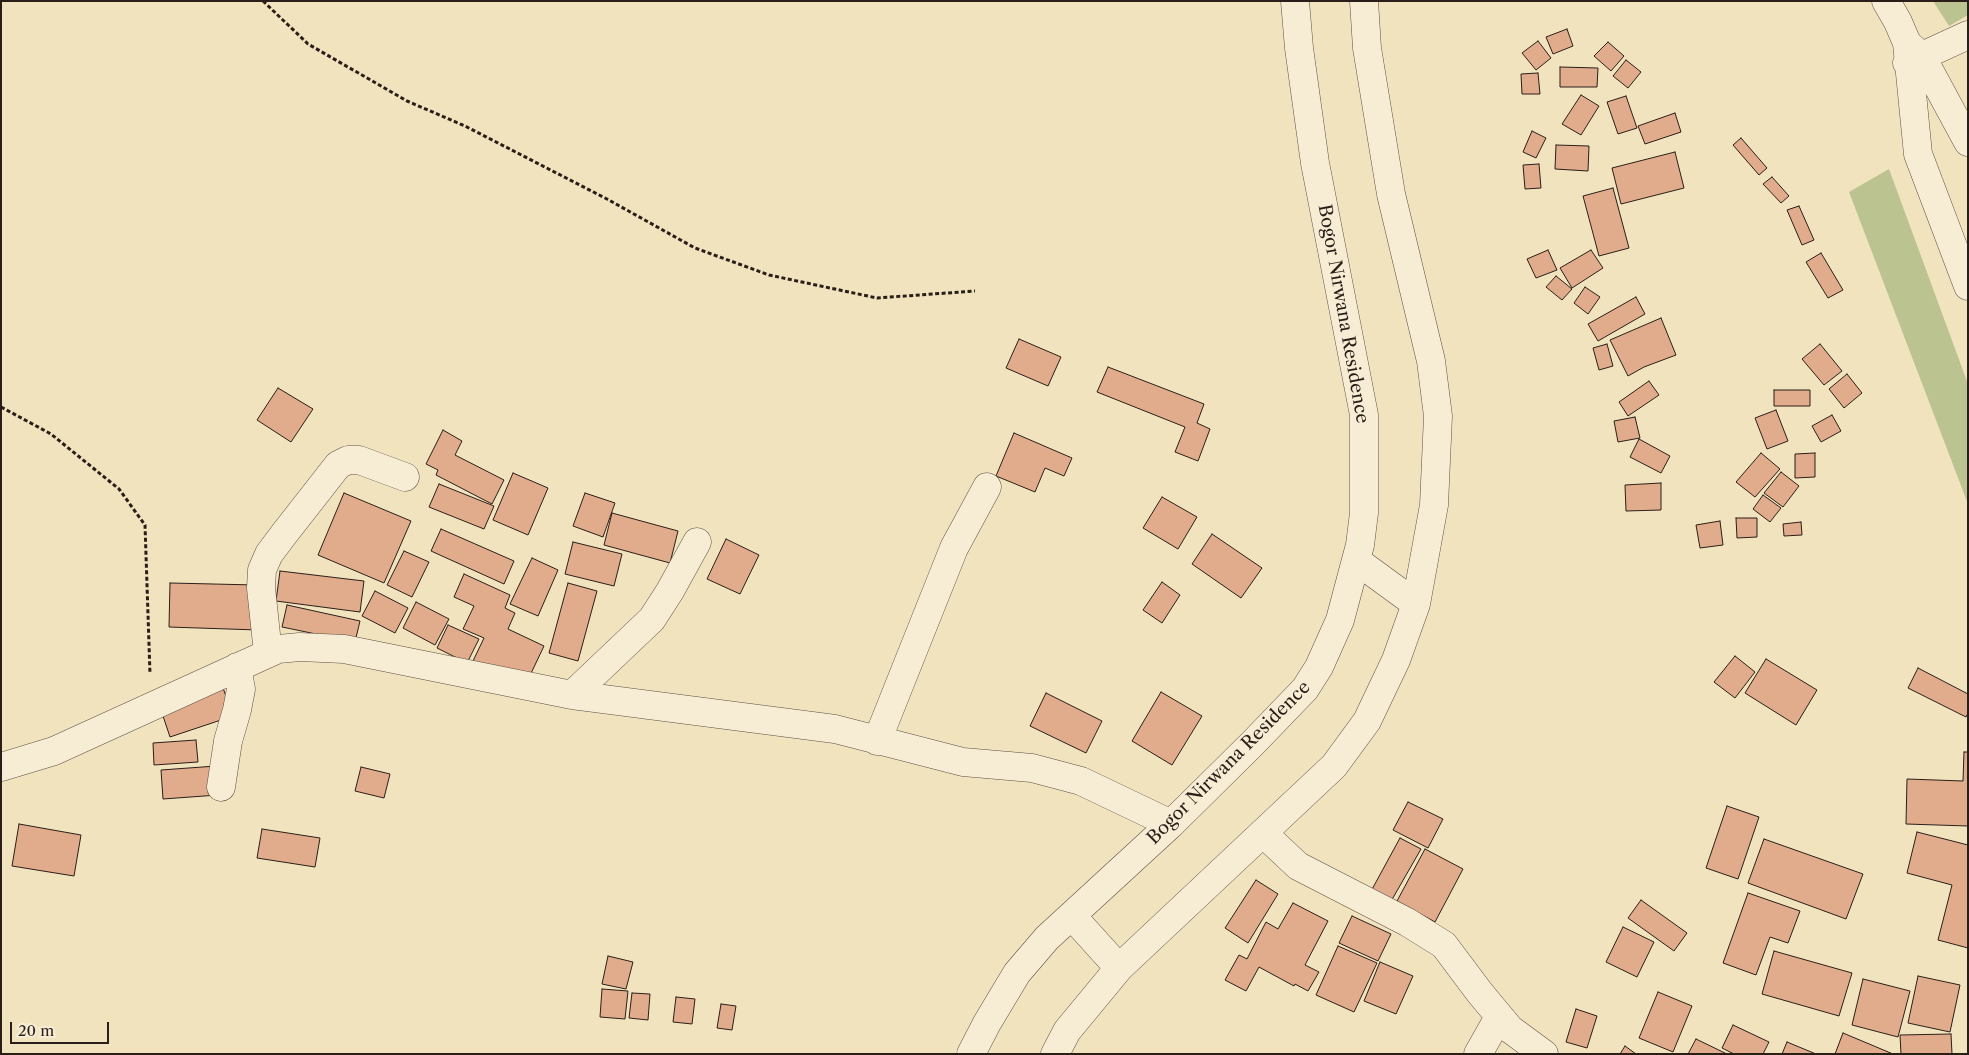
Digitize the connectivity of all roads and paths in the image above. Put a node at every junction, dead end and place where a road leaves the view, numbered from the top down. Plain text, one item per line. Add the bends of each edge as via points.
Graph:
1 (263, 1) edge
2 (1295, 1) edge
3 (1364, 1) edge
4 (1886, 1) edge
5 (1968, 35) edge
6 (1912, 54) junction
7 (1968, 142) edge
8 (1968, 286) edge
9 (975, 291) dead end
10 (1, 407) edge
11 (405, 477) dead end
12 (987, 487) dead end
13 (697, 542) dead end
14 (1357, 561) junction
15 (1416, 604) junction
16 (268, 653) junction
17 (237, 667) junction
18 (572, 695) junction
19 (152, 705) junction
20 (877, 741) junction
21 (1, 767) edge
22 (221, 787) dead end
23 (1171, 824) junction
24 (1264, 834) junction
25 (1072, 916) junction
26 (1119, 968) junction
27 (1499, 1017) junction
28 (971, 1054) edge
29 (1055, 1054) edge
30 (1478, 1054) edge
31 (1544, 1054) edge

1 - 9 path via 308,44 407,101 466,126 695,248 769,275 877,298
2 - 14 street, Bogor Nirwana Residence via 1315,163 1364,415 1364,513
3 - 15 street via 1367,48 1391,194 1431,360 1438,416 1434,505
4 - 6 street
5 - 6 street
6 - 7 street
6 - 8 street via 1918,154
10 - 19 path via 51,434 119,489 145,525
11 - 16 street via 359,460 348,460 338,465 284,534 262,570
12 - 20 street via 954,548
13 - 18 street via 652,619
14 - 15 street
14 - 23 street, Bogor Nirwana Residence via 1340,620 1320,667 1254,743
15 - 24 street via 1396,660 1367,721 1334,766
16 - 17 street
16 - 18 street via 300,647 344,648
17 - 19 street
17 - 22 street via 241,689
18 - 20 street via 835,730
19 - 21 street via 54,751
20 - 23 street via 963,762 1032,768 1081,781
23 - 25 street, Bogor Nirwana Residence
24 - 26 street
24 - 27 street via 1298,866 1407,922 1444,945
25 - 26 street
25 - 28 street, Bogor Nirwana Residence via 1047,938 1018,973
26 - 29 street via 1067,1031
27 - 30 street
27 - 31 street

